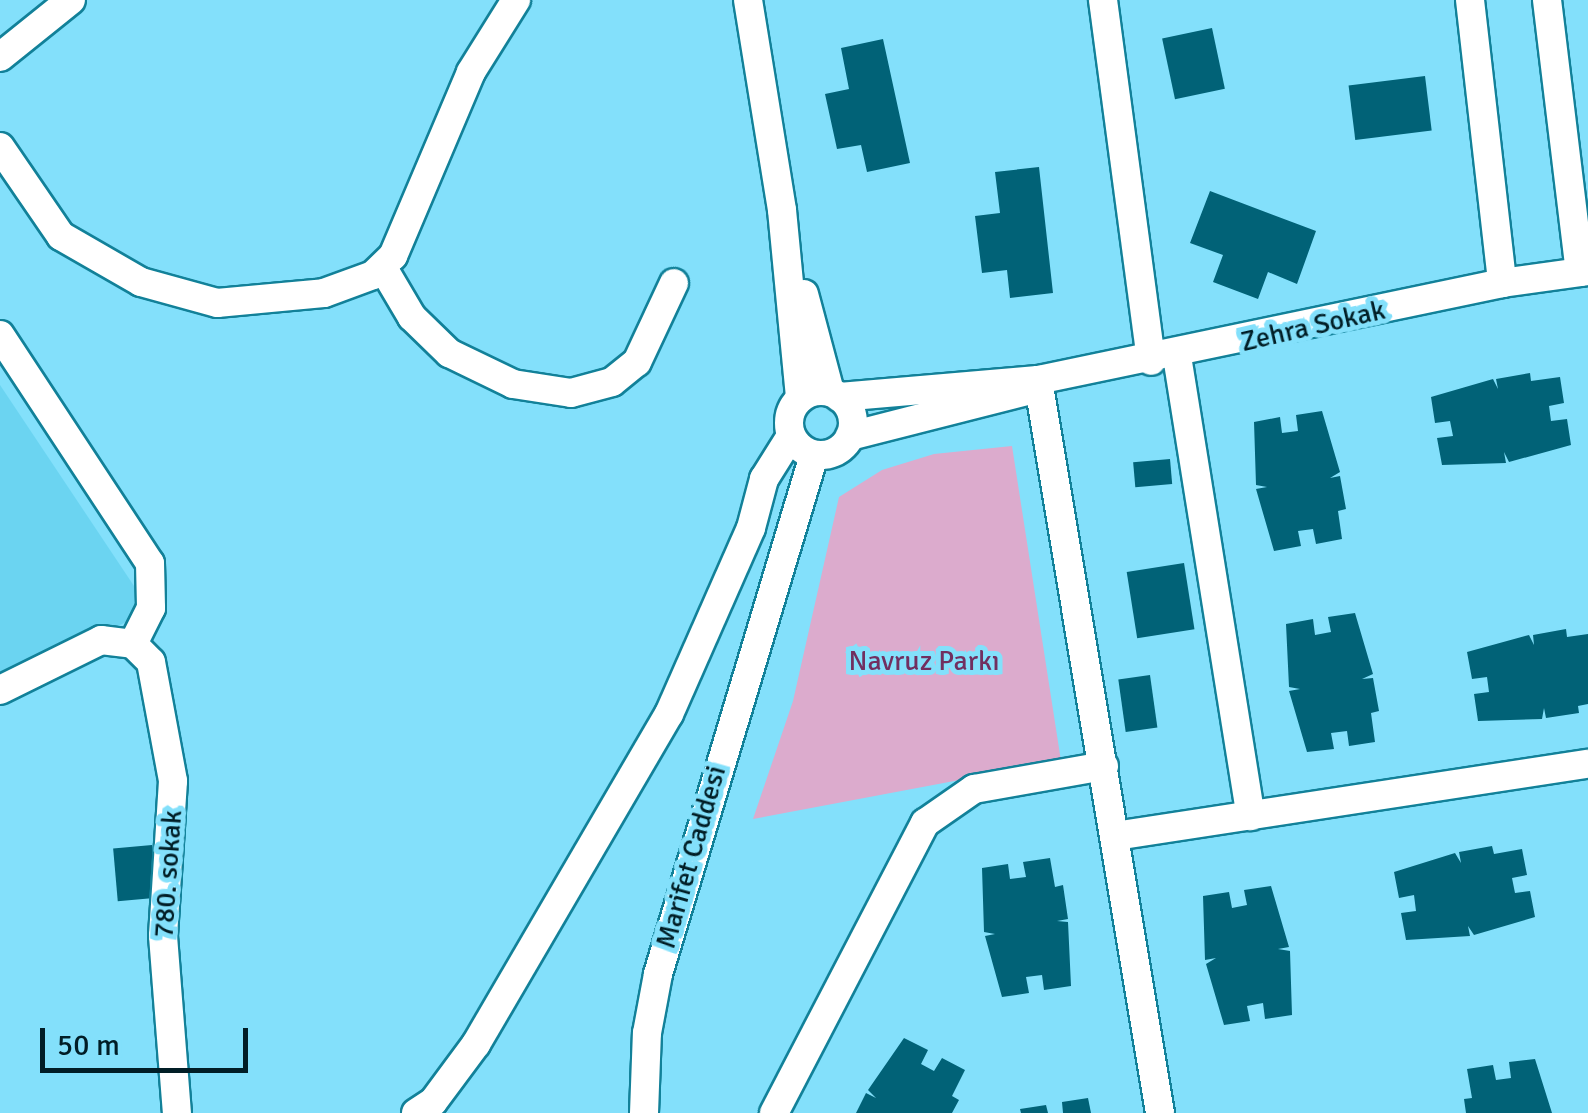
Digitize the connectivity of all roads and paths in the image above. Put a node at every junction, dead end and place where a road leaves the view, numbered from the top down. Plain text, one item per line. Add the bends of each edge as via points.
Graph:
1 (71, 0) edge
2 (516, 0) edge
3 (748, 0) edge
4 (1103, 0) edge
5 (1470, 0) edge
6 (1547, 0) edge
7 (0, 57) edge
8 (0, 148) edge
9 (782, 210) junction
10 (383, 268) junction
11 (1584, 272) edge
12 (674, 283) dead end
13 (1502, 283) junction
14 (0, 335) edge
15 (1164, 359) junction
16 (1038, 380) junction
17 (834, 394) junction
18 (800, 398) junction
19 (819, 446) junction
20 (133, 644) junction
21 (0, 690) edge
22 (1588, 764) edge
23 (1104, 766) junction
24 (1250, 816) junction
25 (1115, 836) junction
26 (176, 1113) edge
27 (416, 1113) edge
28 (644, 1113) edge
29 (774, 1113) edge
30 (1160, 1113) edge

1 - 7 street
2 - 10 street via 471,72
3 - 9 street
4 - 15 street
5 - 13 street
6 - 11 street
8 - 10 street via 50,224 74,246 180,296 216,304 296,298 363,281
9 - 17 street
9 - 18 street
10 - 12 street via 412,317 449,353 513,384 571,393 612,382 637,362
11 - 13 street, Zehra Sokak
13 - 15 street, Zehra Sokak
14 - 20 street via 150,563 150,608
15 - 16 street, Zehra Sokak
15 - 24 street
16 - 17 street
16 - 19 street via 1024,392
16 - 23 street
17 - 18 street
17 - 19 street via 851,414
18 - 19 street via 790,416
19 - 27 street via 764,479 751,528 669,714 476,1044 433,1102
19 - 28 street, Marifet Caddesi via 658,974 646,1033
20 - 21 street via 101,640
20 - 26 street, 780. sokak via 156,674 173,781 163,936
22 - 24 street
23 - 25 street
23 - 29 street via 974,789 925,823
24 - 25 street
25 - 30 street

